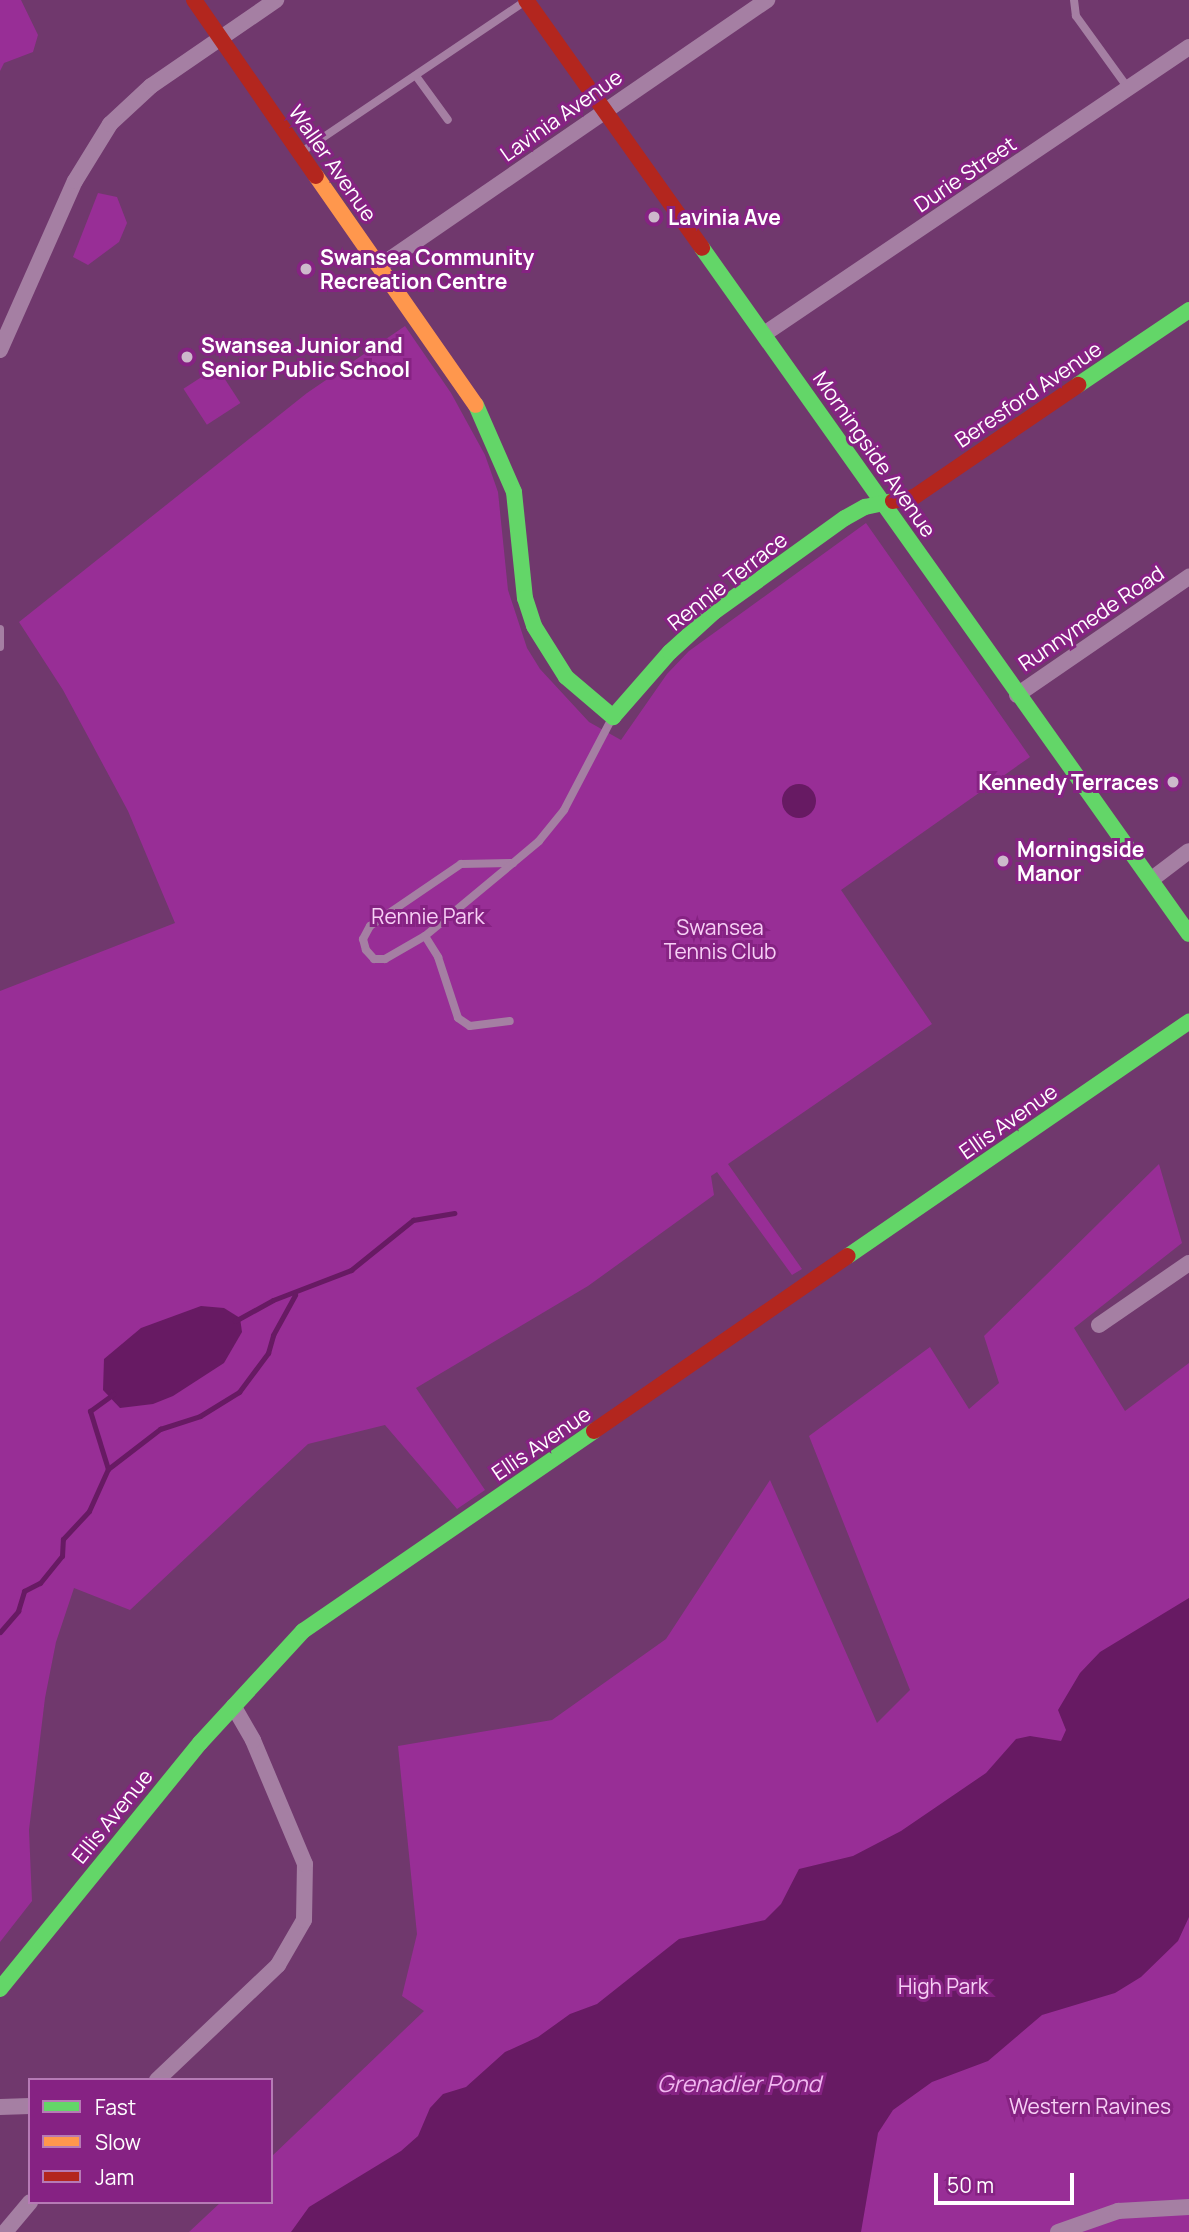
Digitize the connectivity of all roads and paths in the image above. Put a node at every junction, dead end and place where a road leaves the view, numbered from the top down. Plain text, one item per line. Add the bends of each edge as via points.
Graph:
1 (194, 0) edge
2 (276, 0) edge
3 (526, 0) edge
4 (766, 0) edge
5 (1074, 0) edge
6 (220, 38) junction
7 (1189, 47) edge
8 (416, 76) junction
9 (1128, 88) junction
10 (607, 110) junction
11 (448, 120) dead end
12 (300, 153) junction
13 (380, 265) junction
14 (1189, 310) edge
15 (764, 334) junction
16 (0, 350) edge
17 (886, 504) junction
18 (1189, 576) edge
19 (0, 629) edge
20 (0, 647) edge
21 (1017, 695) junction
22 (612, 717) junction
23 (1189, 851) edge
24 (513, 863) junction
25 (1152, 879) junction
26 (1189, 934) edge
27 (425, 936) junction
28 (510, 1021) dead end
29 (1189, 1022) edge
30 (1189, 1263) edge
31 (1099, 1325) dead end
32 (233, 1706) junction
33 (0, 1989) edge
34 (159, 2078) edge
35 (28, 2106) edge
36 (0, 2107) edge
37 (28, 2204) edge
38 (1189, 2207) edge
39 (5, 2232) edge
40 (1058, 2232) edge

1 - 6 street, Waller Avenue
2 - 6 street
3 - 8 lane
3 - 10 street, Morningside Avenue
4 - 10 street, Lavinia Avenue
5 - 9 lane via 1076,16
6 - 12 street, Waller Avenue
6 - 16 street via 136,98 100,137
7 - 9 street, Durie Street
8 - 11 lane
8 - 12 lane
9 - 15 street, Durie Street
10 - 13 street, Lavinia Avenue
10 - 15 street, Morningside Avenue
12 - 13 street, Waller Avenue
13 - 22 street, Waller Avenue via 457,374 506,466 520,520 525,597 541,642 566,677
14 - 17 street, Beresford Avenue via 914,497
15 - 17 street, Morningside Avenue
17 - 21 street, Morningside Avenue
17 - 22 street, Rennie Terrace via 865,507 845,518 714,612 670,652
18 - 21 street, Runnymede Road
19 - 20 lane
21 - 25 street, Morningside Avenue
22 - 24 lane via 564,810
23 - 25 street
24 - 27 lane
24 - 27 lane via 461,863 370,926 363,939 374,958 385,959
25 - 26 street, Morningside Avenue
27 - 28 lane via 438,957 458,1018 470,1026
29 - 32 street, Ellis Avenue via 349,1596 294,1640
30 - 31 street
32 - 33 street, Ellis Avenue
32 - 34 street via 250,1732 305,1864 304,1920 278,1965
35 - 36 street
37 - 39 street
38 - 40 street via 1118,2211

